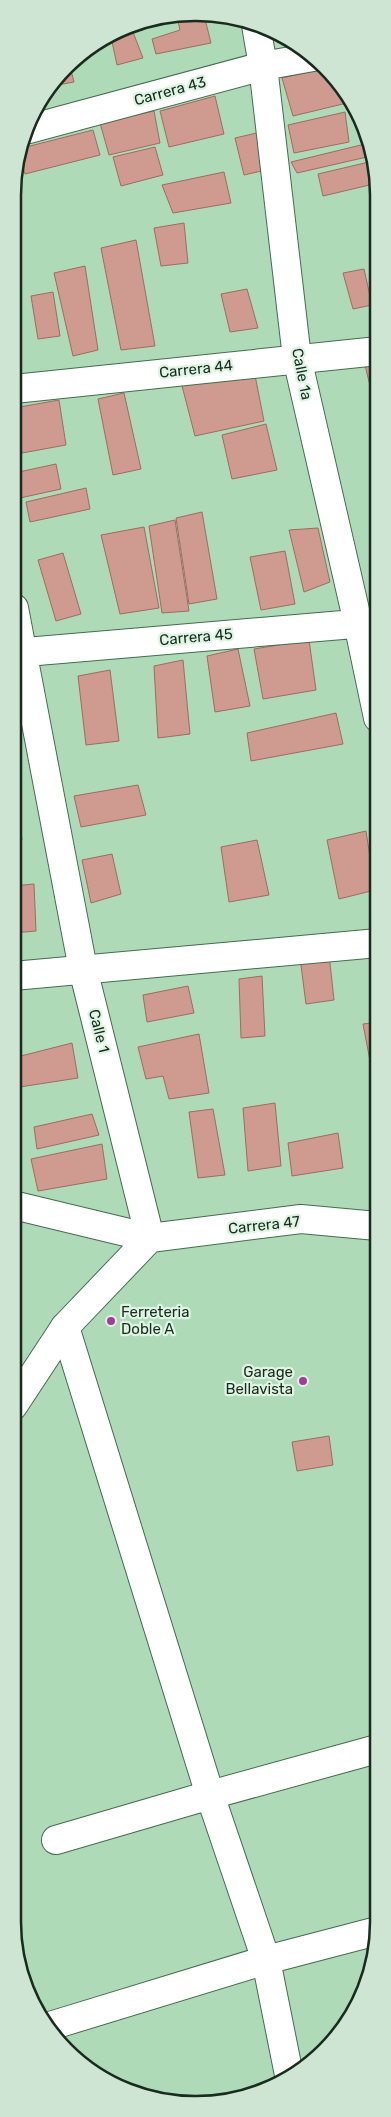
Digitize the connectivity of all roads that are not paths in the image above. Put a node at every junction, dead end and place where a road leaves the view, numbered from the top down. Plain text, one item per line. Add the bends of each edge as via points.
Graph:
1 (257, 33) edge
2 (304, 59) edge
3 (263, 66) junction
4 (36, 127) edge
5 (369, 352) edge
6 (297, 358) junction
7 (21, 388) edge
8 (368, 622) edge
9 (21, 652) edge
10 (21, 668) edge
11 (369, 944) edge
12 (83, 969) junction
13 (21, 975) edge
14 (22, 1208) edge
15 (370, 1225) edge
16 (150, 1238) junction
17 (65, 1327) junction
18 (22, 1393) edge
19 (370, 1751) edge
20 (210, 1795) junction
21 (56, 1840) dead end
22 (369, 1934) edge
23 (266, 1960) junction
24 (56, 2024) edge
25 (288, 2069) edge

1 - 3 street, Calle 1a
2 - 3 street, Carrera 43
3 - 4 street, Carrera 43
3 - 6 street, Calle 1a
5 - 6 street, Carrera 44
6 - 7 street, Carrera 44
6 - 8 street, Calle 1a
8 - 9 street, Carrera 45
10 - 12 street, Calle 1
11 - 12 street
12 - 13 street
12 - 16 street, Calle 1
14 - 16 street
15 - 16 street, Carrera 47 via 301,1219
16 - 17 street
17 - 18 street
17 - 20 street
19 - 20 street
20 - 21 street
20 - 23 street
22 - 23 street
23 - 24 street
23 - 25 street

